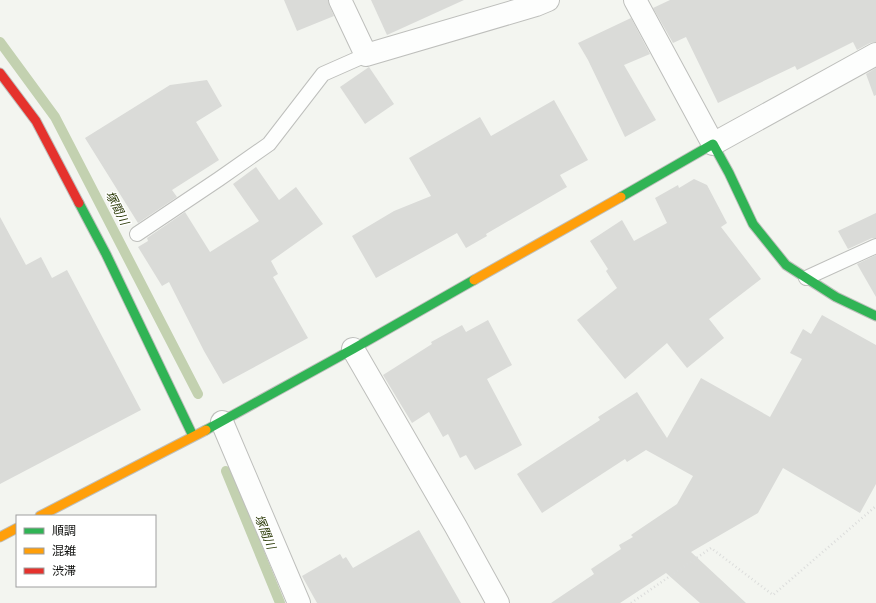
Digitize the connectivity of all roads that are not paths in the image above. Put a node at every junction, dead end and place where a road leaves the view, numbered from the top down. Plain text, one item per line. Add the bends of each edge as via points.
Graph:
1 (340, 0) edge
2 (548, 0) edge
3 (635, 0) edge
4 (876, 54) edge
5 (366, 55) junction
6 (0, 73) edge
7 (713, 144) junction
8 (137, 234) dead end
9 (876, 246) edge
10 (806, 278) junction
11 (876, 316) edge
12 (353, 349) junction
13 (222, 422) junction
14 (193, 436) junction
15 (42, 515) edge
16 (16, 529) edge
17 (0, 537) edge
18 (299, 603) edge
19 (498, 603) edge

1 - 5 street
2 - 5 street
3 - 7 street
4 - 7 street
5 - 8 lane via 323,74 269,144
6 - 14 street via 36,121 106,254
7 - 10 street via 753,224 786,265
7 - 12 street
9 - 10 lane
10 - 11 street via 836,297
12 - 13 street
12 - 19 street
13 - 14 street
13 - 18 street
14 - 15 street
16 - 17 street

